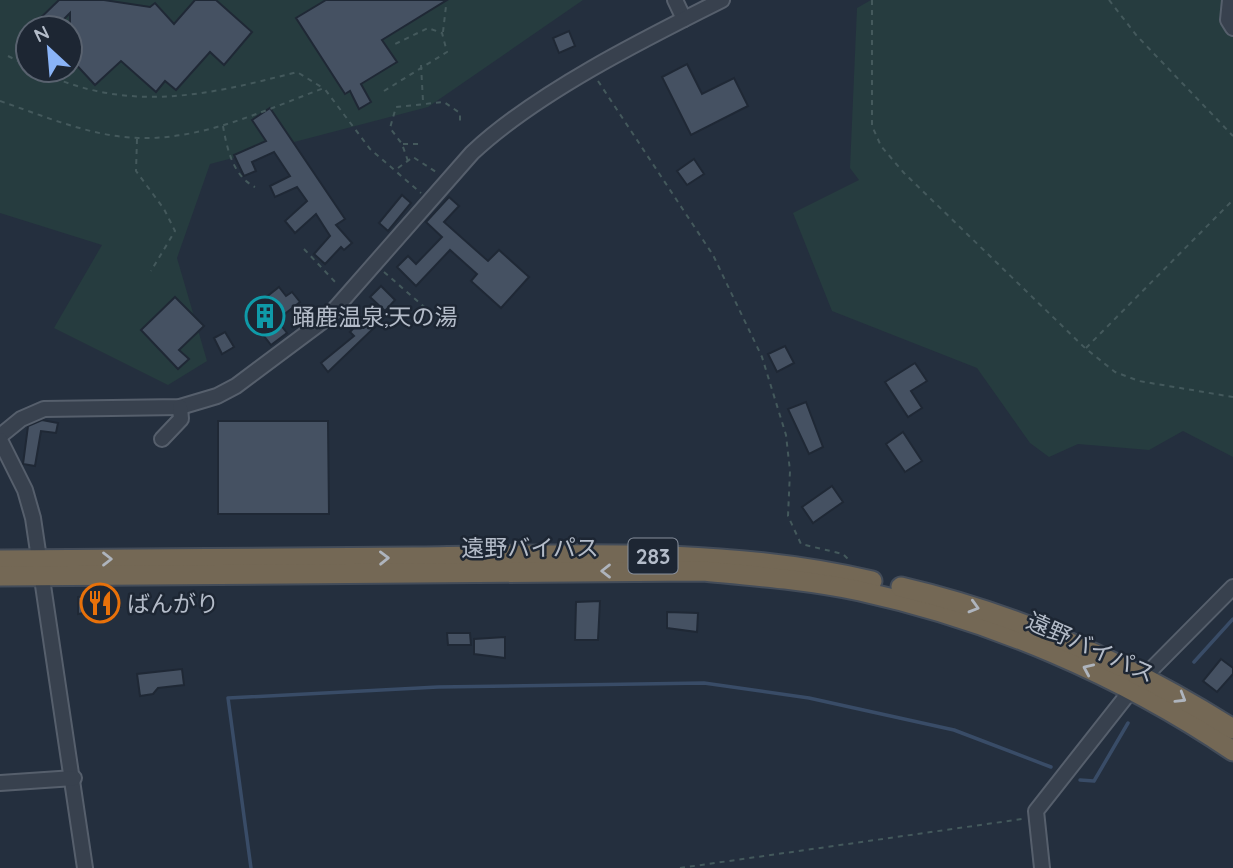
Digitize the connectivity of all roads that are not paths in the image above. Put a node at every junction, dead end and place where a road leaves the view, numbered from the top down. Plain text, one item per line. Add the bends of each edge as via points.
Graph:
1 (675, 0) edge
2 (722, 0) edge
3 (1230, 0) edge
4 (684, 19) junction
5 (1233, 29) edge
6 (180, 407) junction
7 (0, 438) edge
8 (162, 439) dead end
9 (0, 560) edge
10 (490, 564) junction
11 (40, 568) junction
12 (0, 576) edge
13 (1230, 594) edge
14 (1139, 683) junction
15 (1233, 729) edge
16 (1233, 751) edge
17 (74, 778) junction
18 (0, 783) edge
19 (86, 868) edge
20 (1042, 868) edge

1 - 4 street
2 - 4 street
3 - 5 street via 1228,20
4 - 6 street via 496,131 327,318 236,386
6 - 7 street via 44,408 21,419
6 - 8 street via 181,419
7 - 11 street via 25,490
9 - 11 highway, 遠野バイパス / 283
10 - 11 highway, 遠野バイパス / 283
14 -> 10 highway, 遠野バイパス / 283 via 920,605 858,591 702,571
10 -> 14 highway, 遠野バイパス / 283 via 701,557 858,577 1032,626
11 - 12 highway, 遠野バイパス / 283
11 - 17 street
13 - 14 street
14 -> 15 highway, 遠野バイパス / 283
14 - 16 highway, 遠野バイパス / 283
14 - 20 street via 1036,811
17 - 18 street
17 - 19 street

